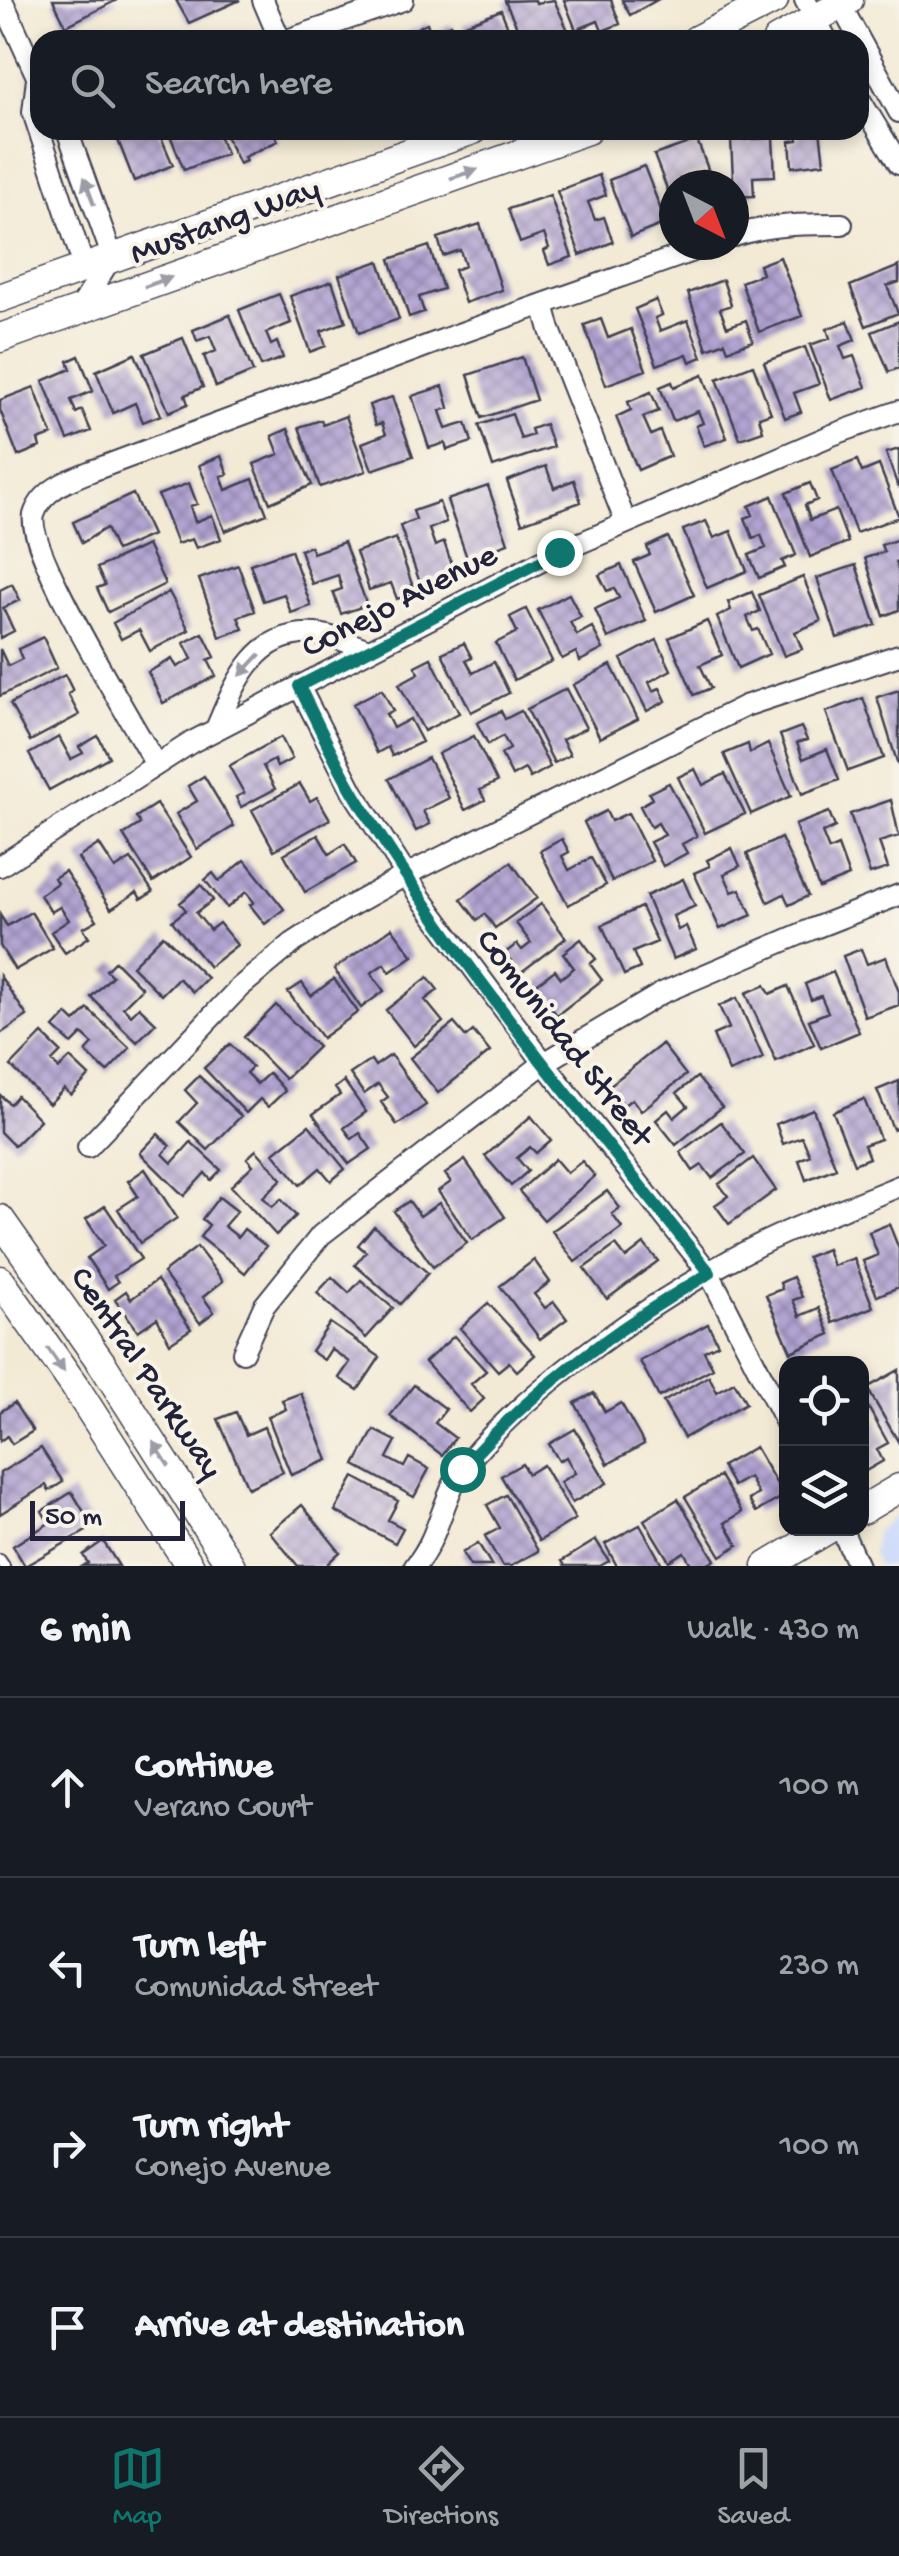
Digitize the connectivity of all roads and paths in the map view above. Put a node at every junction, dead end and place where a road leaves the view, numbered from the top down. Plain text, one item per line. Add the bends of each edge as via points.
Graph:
1 (2, 0) edge
2 (263, 0) edge
3 (403, 0) edge
4 (774, 0) edge
5 (843, 2) edge
6 (816, 20) edge
7 (279, 30) edge
8 (314, 30) edge
9 (716, 30) edge
10 (857, 30) edge
11 (869, 53) edge
12 (30, 63) edge
13 (899, 112) edge
14 (869, 114) edge
15 (42, 140) edge
16 (71, 140) edge
17 (445, 140) edge
18 (559, 140) edge
19 (899, 164) edge
20 (842, 224) dead end
21 (749, 231) edge
22 (112, 257) junction
23 (668, 260) edge
24 (84, 267) junction
25 (0, 298) edge
26 (543, 304) junction
27 (79, 310) junction
28 (0, 338) edge
29 (899, 410) edge
30 (626, 524) junction
31 (369, 650) junction
32 (899, 656) edge
33 (299, 686) junction
34 (216, 729) junction
35 (156, 765) junction
36 (0, 866) edge
37 (406, 875) junction
38 (899, 896) edge
39 (544, 1063) junction
40 (88, 1147) dead end
41 (899, 1186) edge
42 (0, 1219) edge
43 (710, 1273) junction
44 (0, 1280) edge
45 (242, 1352) dead end
46 (779, 1409) edge
47 (899, 1488) edge
48 (869, 1506) edge
49 (817, 1536) edge
50 (845, 1536) edge
51 (190, 1566) edge
52 (232, 1566) edge
53 (415, 1566) edge
54 (767, 1566) edge
55 (858, 1566) edge

1 - 12 street
2 - 7 street
3 - 8 street
4 - 9 street
5 - 6 street
5 - 10 street
11 - 13 street
14 - 19 street
15 - 24 street
22 -> 16 street
17 - 22 street, Mustang Way
27 -> 18 street, Mustang Way
20 - 21 street
22 - 24 street, Mustang Way
22 - 27 street
23 - 26 street
24 - 25 street, Mustang Way
26 - 30 street
26 - 35 street via 68,480 45,496 34,516 34,535
27 - 28 street, Mustang Way
29 - 30 street, Conejo Avenue
30 - 31 street, Conejo Avenue
31 - 33 street, Conejo Avenue
31 -> 34 street via 318,634 282,638 240,672
32 - 37 street via 744,706
33 - 34 street, Conejo Avenue
33 - 37 street, Comunidad Street via 353,792
34 - 35 street, Conejo Avenue
35 - 36 street, Conejo Avenue
37 - 39 street, Comunidad Street
37 - 40 street via 293,943 239,988
38 - 39 street via 662,993
39 - 43 street, Comunidad Street
39 - 45 street via 321,1234 264,1306
41 - 43 street via 752,1248
52 -> 42 street, Central Parkway
43 - 46 street, Comunidad Street
43 - 53 street via 602,1345 494,1432 462,1469
44 -> 51 street, Central Parkway
47 - 48 street
49 - 54 street
50 - 55 street

